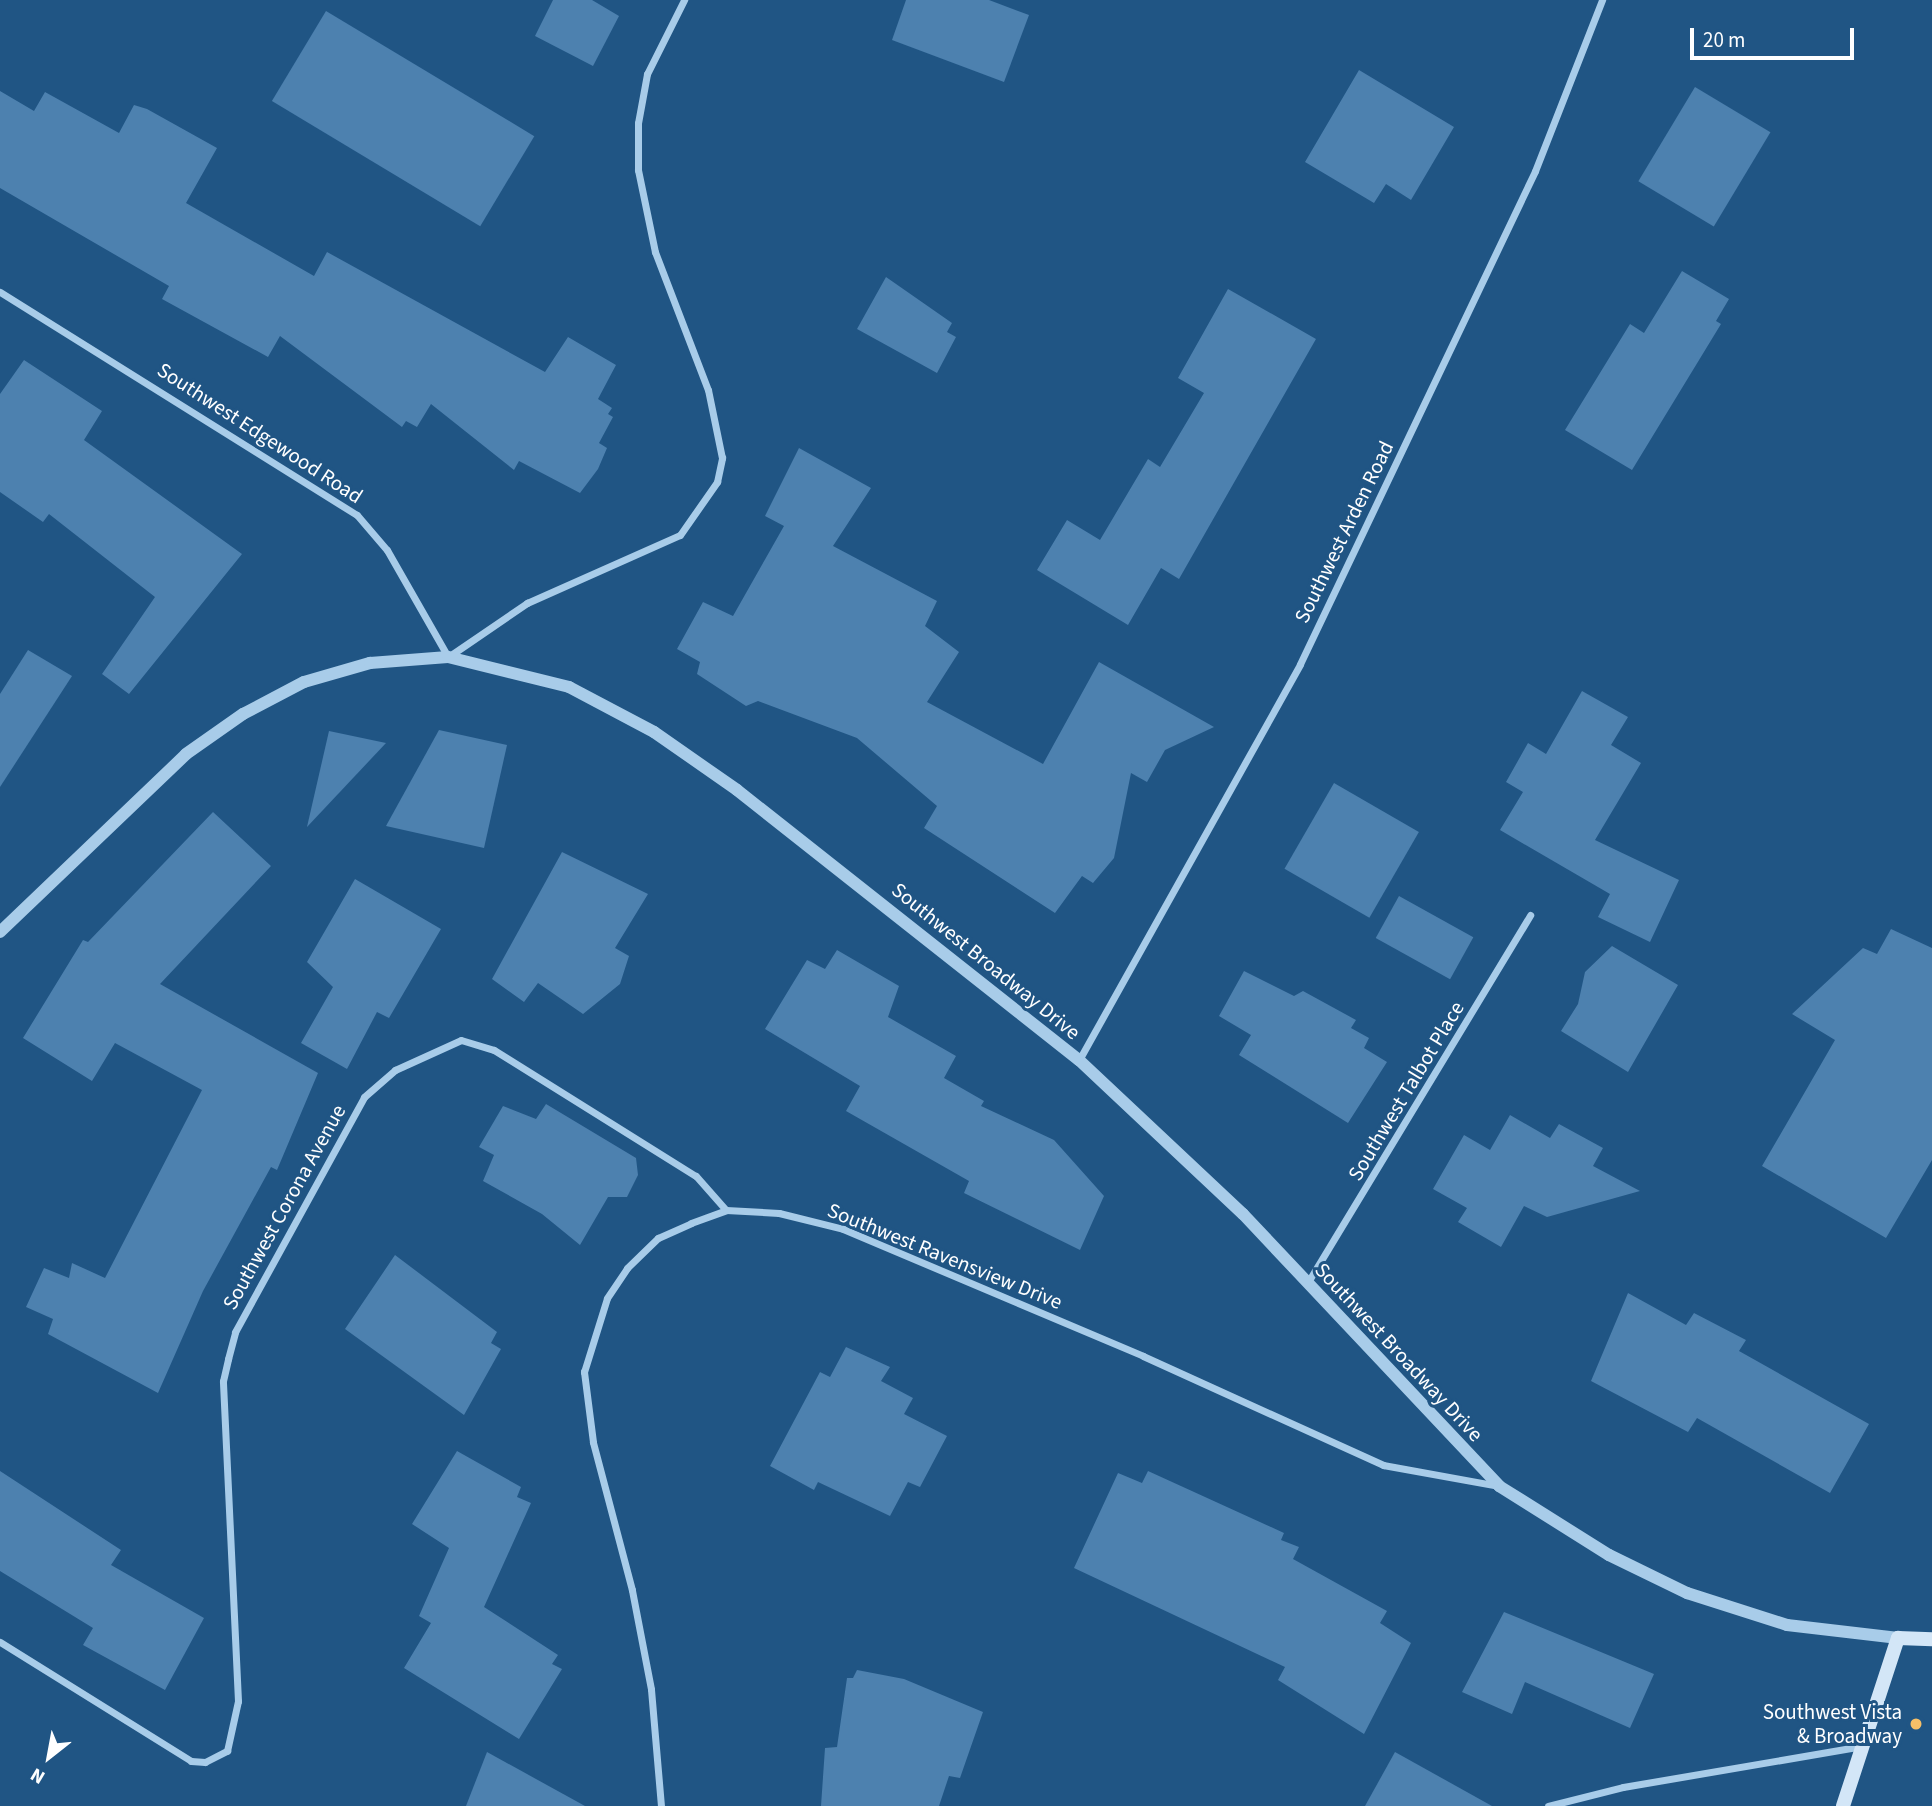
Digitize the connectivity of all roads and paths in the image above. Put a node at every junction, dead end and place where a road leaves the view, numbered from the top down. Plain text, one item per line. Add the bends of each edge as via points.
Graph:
1 (684, 0) edge
2 (1602, 0) edge
3 (0, 292) edge
4 (448, 657) junction
5 (1530, 915) dead end
6 (0, 932) edge
7 (1079, 1060) junction
8 (726, 1210) junction
9 (1308, 1282) junction
10 (1499, 1486) junction
11 (1898, 1639) junction
12 (1932, 1639) edge
13 (0, 1642) edge
14 (1865, 1746) junction
15 (661, 1806) edge
16 (1548, 1806) edge
17 (1843, 1806) edge

1 - 4 street via 647,74 638,123 638,170 655,252 708,390 722,458 716,482 680,535 527,603
2 - 7 street, Southwest Arden Road via 1535,171 1300,664
3 - 4 street, Southwest Edgewood Road via 357,515 387,550
4 - 6 street, Southwest Broadway Drive via 339,671 253,707 186,754
4 - 7 street, Southwest Broadway Drive via 569,687 654,732 737,790
5 - 9 street, Southwest Talbot Place
7 - 9 street, Southwest Broadway Drive
8 - 10 street, Southwest Ravensview Drive via 779,1213 843,1229 1143,1356 1383,1465
8 - 13 street, Southwest Corona Avenue via 696,1176 476,1043 461,1040 395,1070 364,1097 235,1332 228,1359 223,1381 239,1701 233,1739 217,1758 191,1760
8 - 15 street, Southwest Ravensview Drive via 658,1238 627,1268 607,1298 584,1372 593,1443 632,1590 651,1689
9 - 10 street, Southwest Broadway Drive
10 - 11 street, Southwest Broadway Drive via 1609,1555 1688,1593 1787,1625
11 - 12 main road
11 - 14 main road
14 - 16 street via 1623,1787
14 - 17 main road

